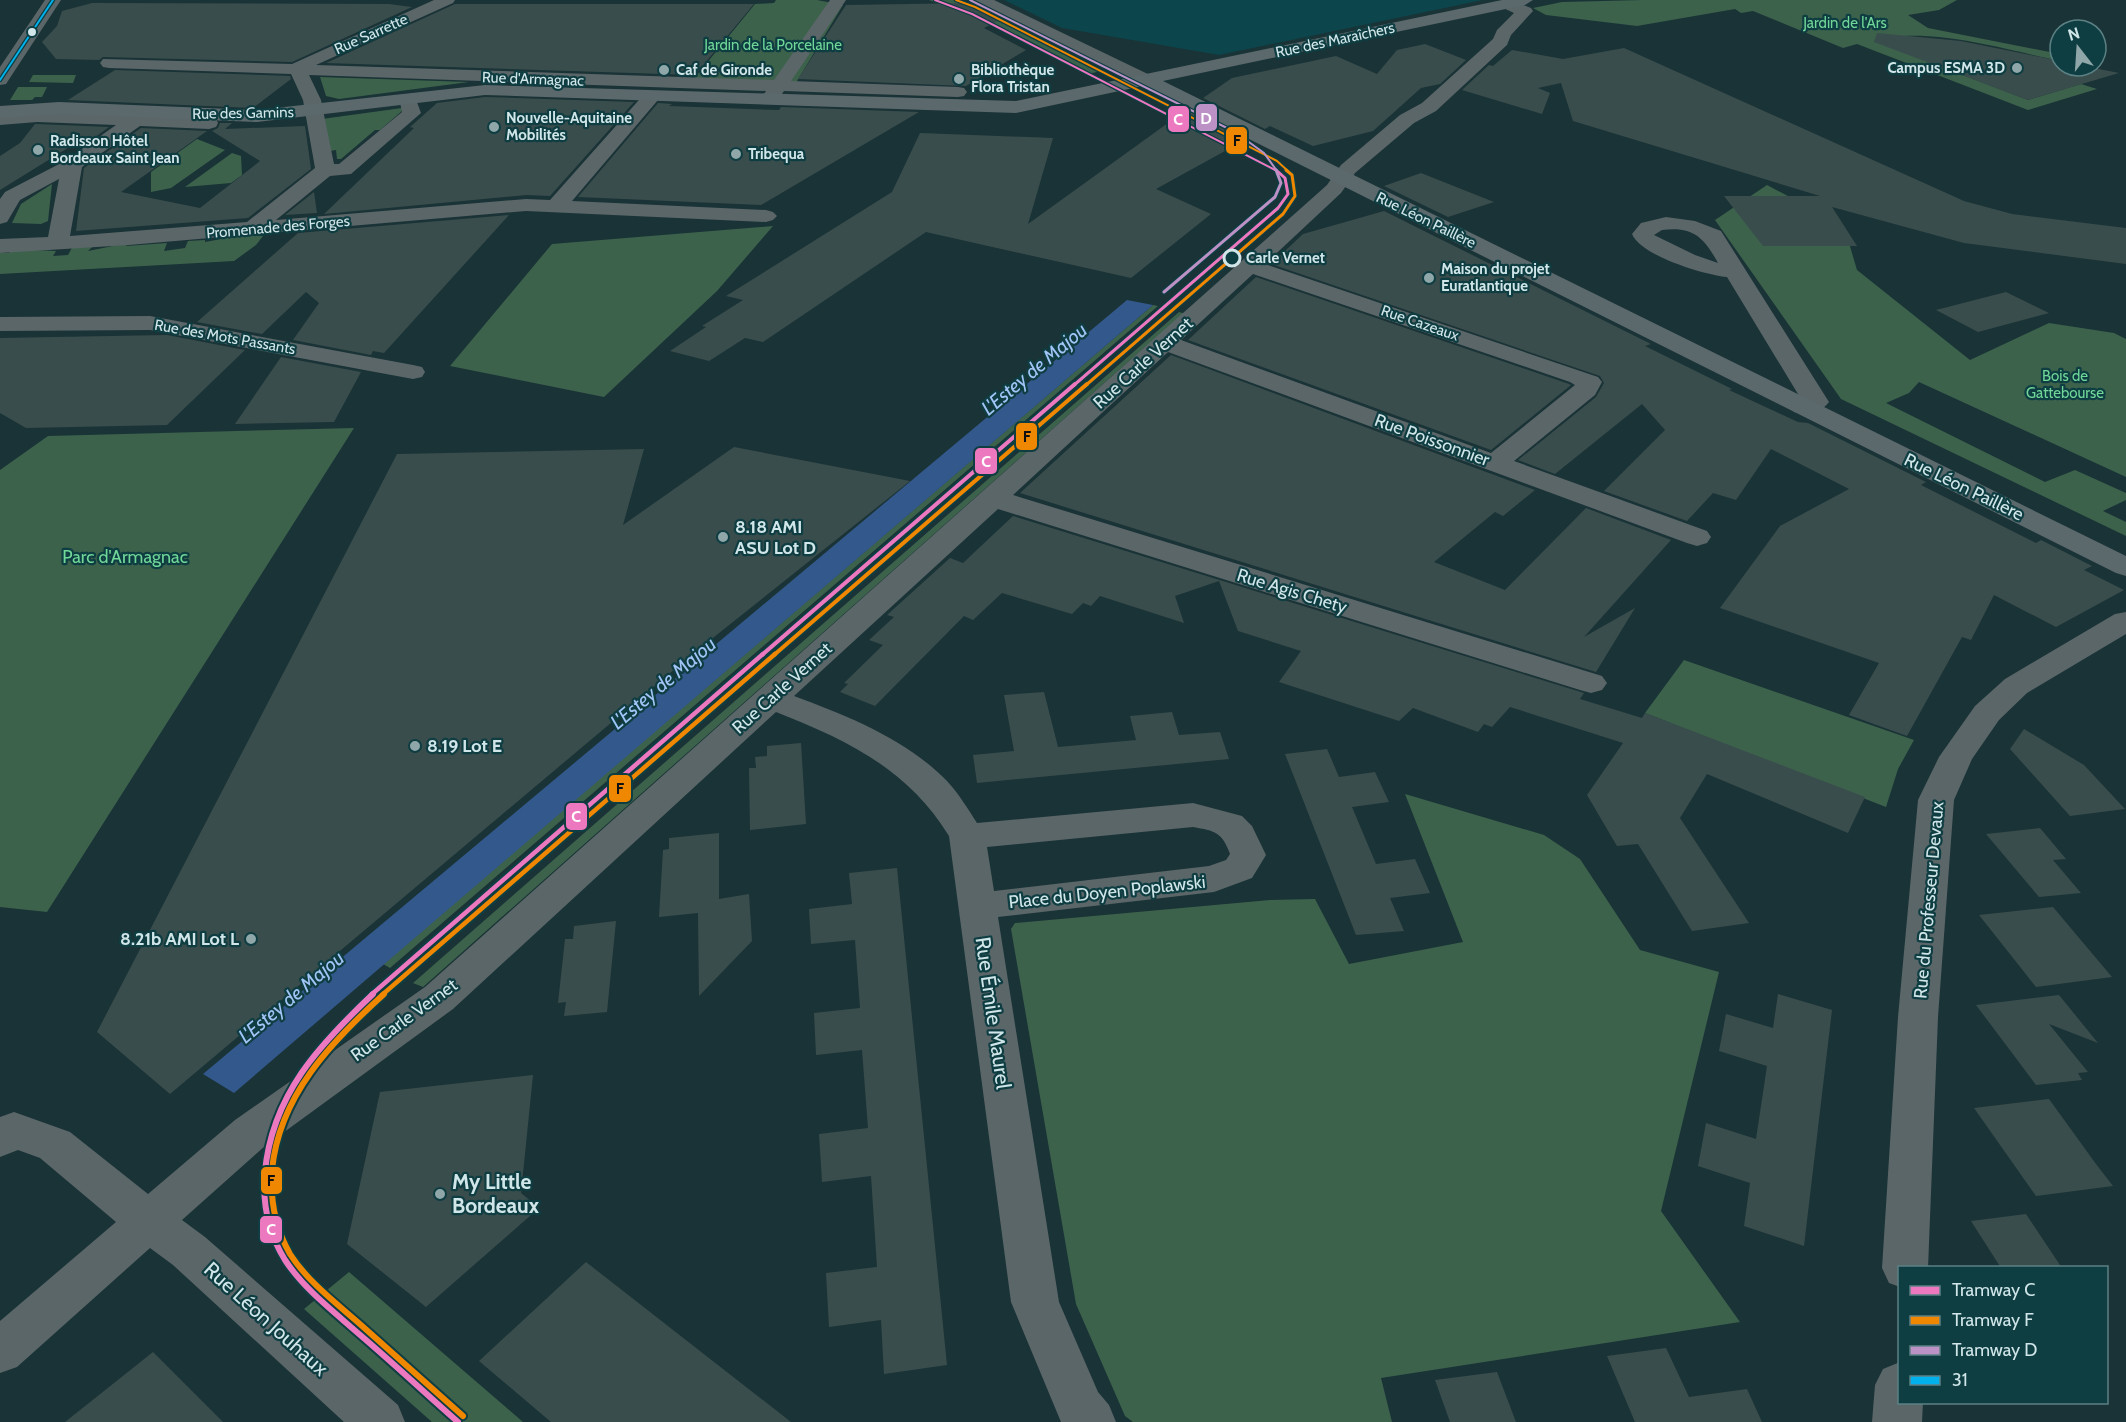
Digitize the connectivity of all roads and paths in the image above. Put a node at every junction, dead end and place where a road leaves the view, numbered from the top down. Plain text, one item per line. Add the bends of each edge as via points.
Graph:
1 (53, 0) edge
2 (447, 0) edge
3 (838, 0) edge
4 (981, 0) edge
5 (1516, 2) edge
6 (109, 63) dead end
7 (298, 70) junction
8 (0, 80) edge
9 (1146, 80) junction
10 (485, 90) joint
11 (958, 92) dead end
12 (773, 94) junction
13 (652, 96) junction
14 (408, 98) junction
15 (314, 110) junction
16 (0, 112) edge
17 (142, 116) junction
18 (0, 119) edge
19 (209, 123) dead end
20 (72, 165) junction
21 (334, 170) junction
22 (1343, 178) junction
23 (334, 190) dead end
24 (318, 204) dead end
25 (556, 206) junction
26 (766, 216) dead end
27 (0, 218) edge
28 (295, 225) junction
29 (252, 229) junction
30 (58, 243) junction
31 (0, 246) edge
32 (1250, 266) junction
33 (1733, 271) dead end
34 (0, 324) edge
35 (1167, 343) junction
36 (413, 372) dead end
37 (1803, 407) junction
38 (1495, 463) junction
39 (993, 498) junction
40 (1697, 537) dead end
41 (2126, 567) edge
42 (2126, 621) edge
43 (1590, 683) dead end
44 (770, 698) junction
45 (967, 836) junction
46 (977, 906) junction
47 (7, 1134) edge
48 (149, 1220) junction
49 (1905, 1266) edge
50 (0, 1351) edge
51 (1898, 1404) edge
52 (380, 1422) edge
53 (1091, 1422) edge
54 (1897, 1422) edge

1 - 8 street
2 - 7 street, Rue Sarrette via 303,64
3 - 12 street
4 - 9 street
5 - 9 main road, Rue des Maraîchers
5 - 22 street, Rue Carle Vernet via 1525,11 1501,41 1429,107 1407,119 1348,169
6 - 7 street, Rue d'Armagnac
7 - 12 street, Rue d'Armagnac
7 - 15 street
9 - 12 main road, Rue d'Armagnac via 1016,107
9 - 22 main road, Rue Léon Paillère
10 - 13 main road, Rue d'Armagnac
10 - 14 main road, Rue des Gamins
11 - 12 street, Rue d'Armagnac
12 - 13 main road, Rue d'Armagnac
13 - 25 street
14 - 15 main road, Rue des Gamins
14 - 21 street via 412,113
15 - 17 main road, Rue des Gamins via 257,116
15 - 21 street
16 - 17 main road, Rue des Gamins via 59,108
17 - 18 street
17 - 19 street
17 - 20 street
20 - 27 street via 12,196
20 - 30 street
21 - 23 street via 342,183
21 - 29 street
22 - 32 street, Rue Carle Vernet
22 - 37 main road, Rue Léon Paillère
24 - 28 street
25 - 26 street, Promenade des Forges
25 - 28 street, Promenade des Forges via 526,205
28 - 29 street, Promenade des Forges
29 - 30 street, Promenade des Forges
30 - 31 street, Promenade des Forges
32 - 35 street, Rue Carle Vernet
32 - 38 street, Rue Cazeaux via 1589,382 1586,390
33 - 37 street via 1816,402
34 - 36 street, Rue des Mots Passants via 120,322 171,326
35 - 38 street, Rue Poissonnier
35 - 39 street, Rue Carle Vernet
37 - 41 main road, Rue Léon Paillère
38 - 40 street, Rue Poissonnier
39 - 43 street, Rue Agis Chety
39 - 44 street, Rue Carle Vernet
42 - 49 street, Rue du Professeur Devaux via 2016,686 1987,713 1962,748 1936,800 1918,1017
44 - 45 street, Rue Émile Maurel via 857,735 901,760 933,788
44 - 48 street, Rue Carle Vernet via 439,998 277,1112
45 - 46 street, Rue Émile Maurel
45 - 46 street, Place du Doyen Poplawski via 1193,815 1227,822 1241,833 1248,855 1239,869 1214,879
46 - 53 street, Rue Émile Maurel via 1035,1302 1080,1409
47 - 48 street, Rue Léon Jouhaux via 55,1145
48 - 50 street, Rue Carle Vernet
48 - 52 street, Rue Léon Jouhaux via 196,1257
51 - 54 street

